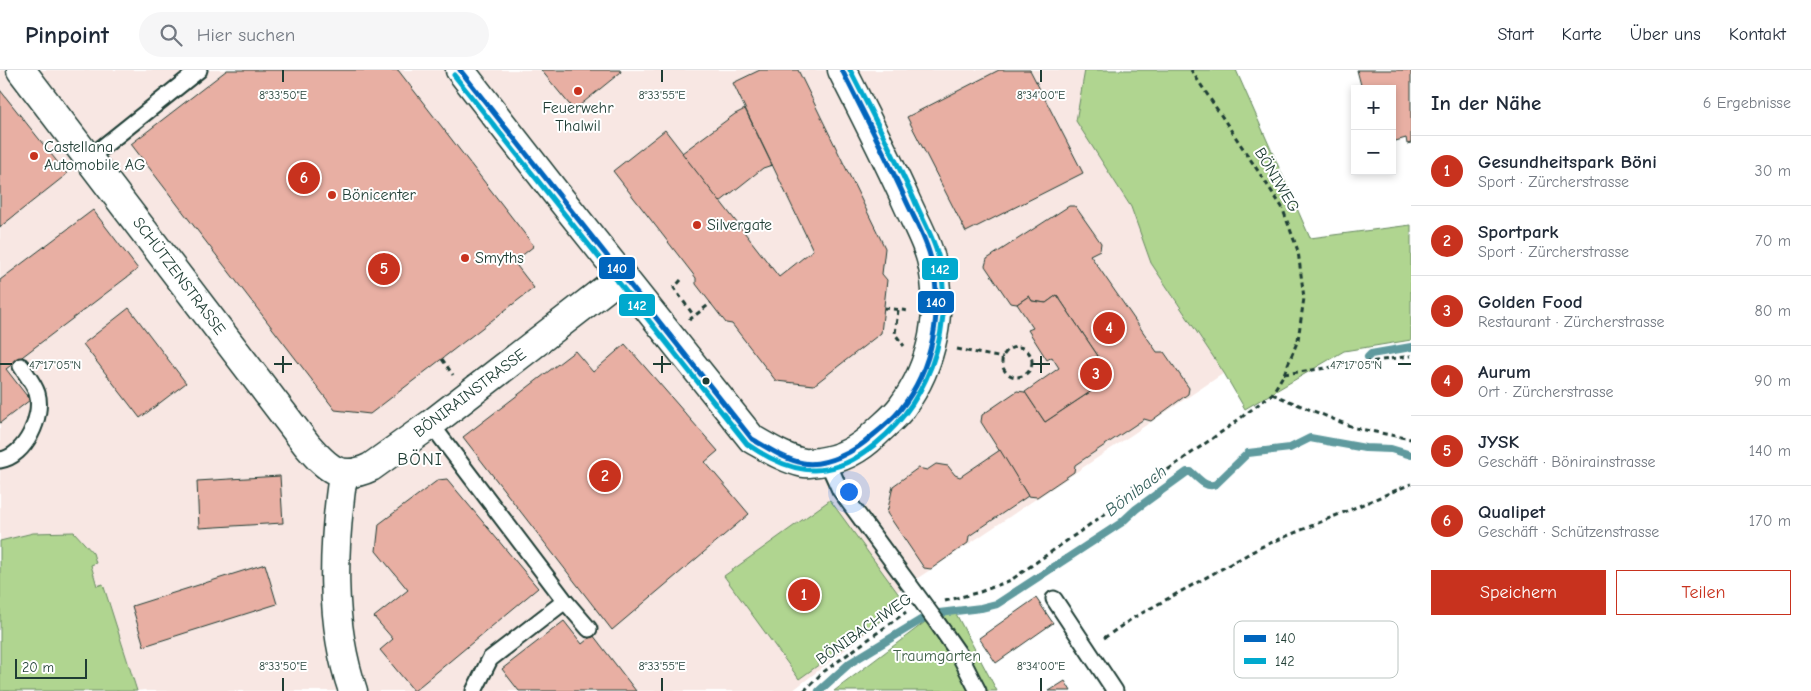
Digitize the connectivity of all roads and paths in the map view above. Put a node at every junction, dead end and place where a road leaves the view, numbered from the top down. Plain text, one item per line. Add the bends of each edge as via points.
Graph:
1 (20, 70) edge
2 (199, 70) edge
3 (460, 70) edge
4 (842, 70) edge
5 (1190, 70) edge
6 (89, 158) junction
7 (622, 276) junction
8 (681, 280) dead end
9 (710, 303) dead end
10 (884, 308) dead end
11 (898, 310) junction
12 (913, 312) dead end
13 (694, 316) junction
14 (682, 325) dead end
15 (905, 347) dead end
16 (949, 348) dead end
17 (1411, 356) edge
18 (442, 358) dead end
19 (1002, 358) junction
20 (21, 366) dead end
21 (1284, 374) junction
22 (456, 380) dead end
23 (1272, 394) junction
24 (431, 424) junction
25 (1411, 439) edge
26 (0, 460) edge
27 (827, 461) junction
28 (344, 474) junction
29 (1411, 484) edge
30 (1054, 599) dead end
31 (565, 601) junction
32 (929, 611) junction
33 (589, 629) dead end
34 (1087, 649) junction
35 (353, 691) edge
36 (474, 691) edge
37 (804, 691) edge
38 (978, 691) edge
39 (1115, 691) edge

1 - 6 street, SCHÜTZENSTRASSE
2 - 6 lane
3 - 7 street
4 - 27 street via 927,249 935,285 936,314 933,340 920,378 902,408 863,446 846,456
5 - 21 path, BÖNIWEG via 1282,206 1298,251 1304,298 1298,340
6 - 28 street, SCHÜTZENSTRASSE via 307,445 324,464
7 - 24 street, BÖNIRAINSTRASSE
7 - 27 street via 752,439 783,456 805,463
8 - 13 path via 674,288
9 - 13 path
10 - 11 path
11 - 12 path
11 - 15 path via 895,334
13 - 14 path
16 - 19 path
17 - 21 path
18 - 22 path
19 - 19 path via 1008,350 1022,348 1032,358 1031,368 1024,375 1014,377 1003,368
20 - 26 lane via 37,393 38,416 28,441 6,459
21 - 23 path, BÖNIBACHWEG
23 - 25 path via 1355,428
23 - 32 path, BÖNIBACHWEG via 1011,580 940,602
24 - 28 street, BÖNIRAINSTRASSE via 371,467
24 - 31 lane
27 - 32 lane via 840,490
28 - 35 street via 335,579 343,659
29 - 34 path via 1261,547 1133,618
30 - 34 lane
31 - 33 lane
31 - 36 lane via 490,659
32 - 37 path, BÖNIBACHWEG via 840,660
32 - 38 lane via 959,654
34 - 39 lane

